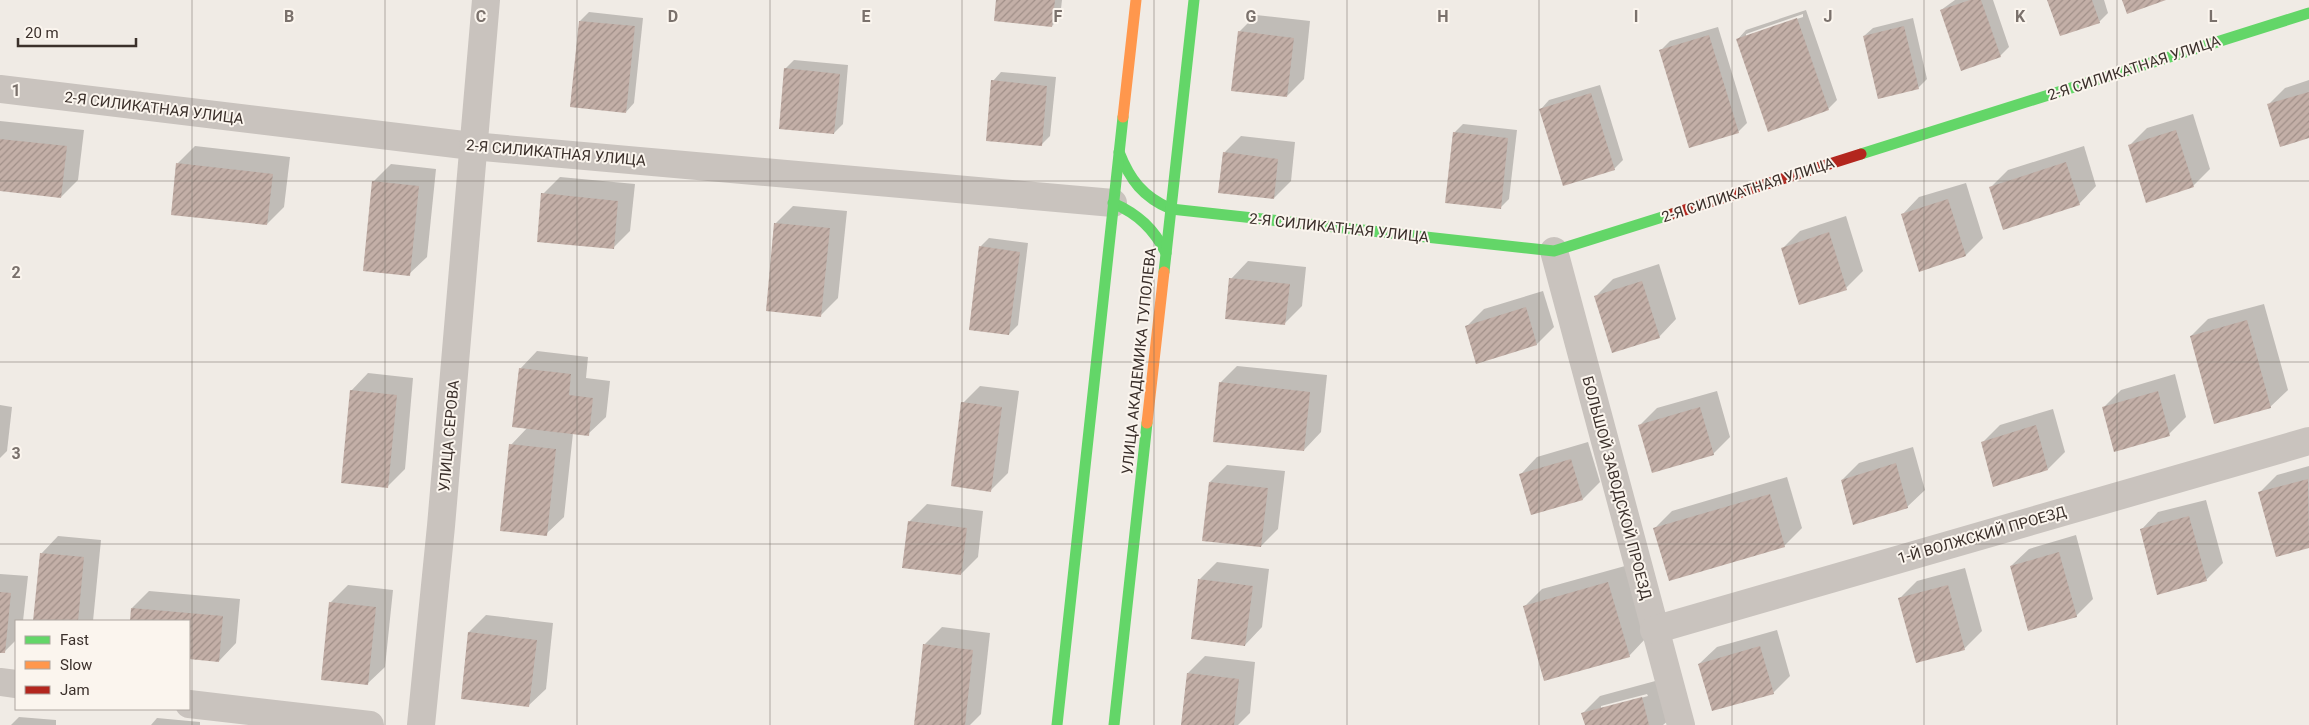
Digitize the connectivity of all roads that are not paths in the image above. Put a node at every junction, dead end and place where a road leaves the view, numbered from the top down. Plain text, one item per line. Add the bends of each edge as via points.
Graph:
1 (486, 0) edge
2 (1136, 0) edge
3 (1194, 0) edge
4 (2309, 13) edge
5 (0, 90) edge
6 (472, 146) junction
7 (1119, 152) junction
8 (1113, 203) junction
9 (1172, 209) junction
10 (1554, 251) junction
11 (1166, 252) junction
12 (2309, 441) edge
13 (1654, 630) junction
14 (0, 682) edge
15 (15, 684) edge
16 (190, 704) edge
17 (370, 725) edge
18 (422, 725) edge
19 (1057, 725) edge
20 (1114, 725) edge
21 (1681, 725) edge

1 - 6 street, УЛИЦА СЕРОВА
2 - 7 main road
3 - 9 main road, УЛИЦА АКАДЕМИКА ТУПОЛЕВА
4 - 10 main road, 2-Я СИЛИКАТНАЯ УЛИЦА
5 - 6 street, 2-Я СИЛИКАТНАЯ УЛИЦА
6 - 8 street, 2-Я СИЛИКАТНАЯ УЛИЦА
6 - 18 street, УЛИЦА СЕРОВА
7 - 8 main road
7 - 9 main road, 2-Я СИЛИКАТНАЯ УЛИЦА via 1127,174 1140,191 1156,203
8 - 11 main road via 1145,221
8 - 19 main road
9 - 10 main road, 2-Я СИЛИКАТНАЯ УЛИЦА
9 - 11 main road, УЛИЦА АКАДЕМИКА ТУПОЛЕВА
10 - 13 street, БОЛЬШОЙ ЗАВОДСКОЙ ПРОЕЗД
11 - 20 main road, УЛИЦА АКАДЕМИКА ТУПОЛЕВА
12 - 13 street, 1-Й ВОЛЖСКИЙ ПРОЕЗД
13 - 21 street, БОЛЬШОЙ ЗАВОДСКОЙ ПРОЕЗД
14 - 15 street
16 - 17 street

